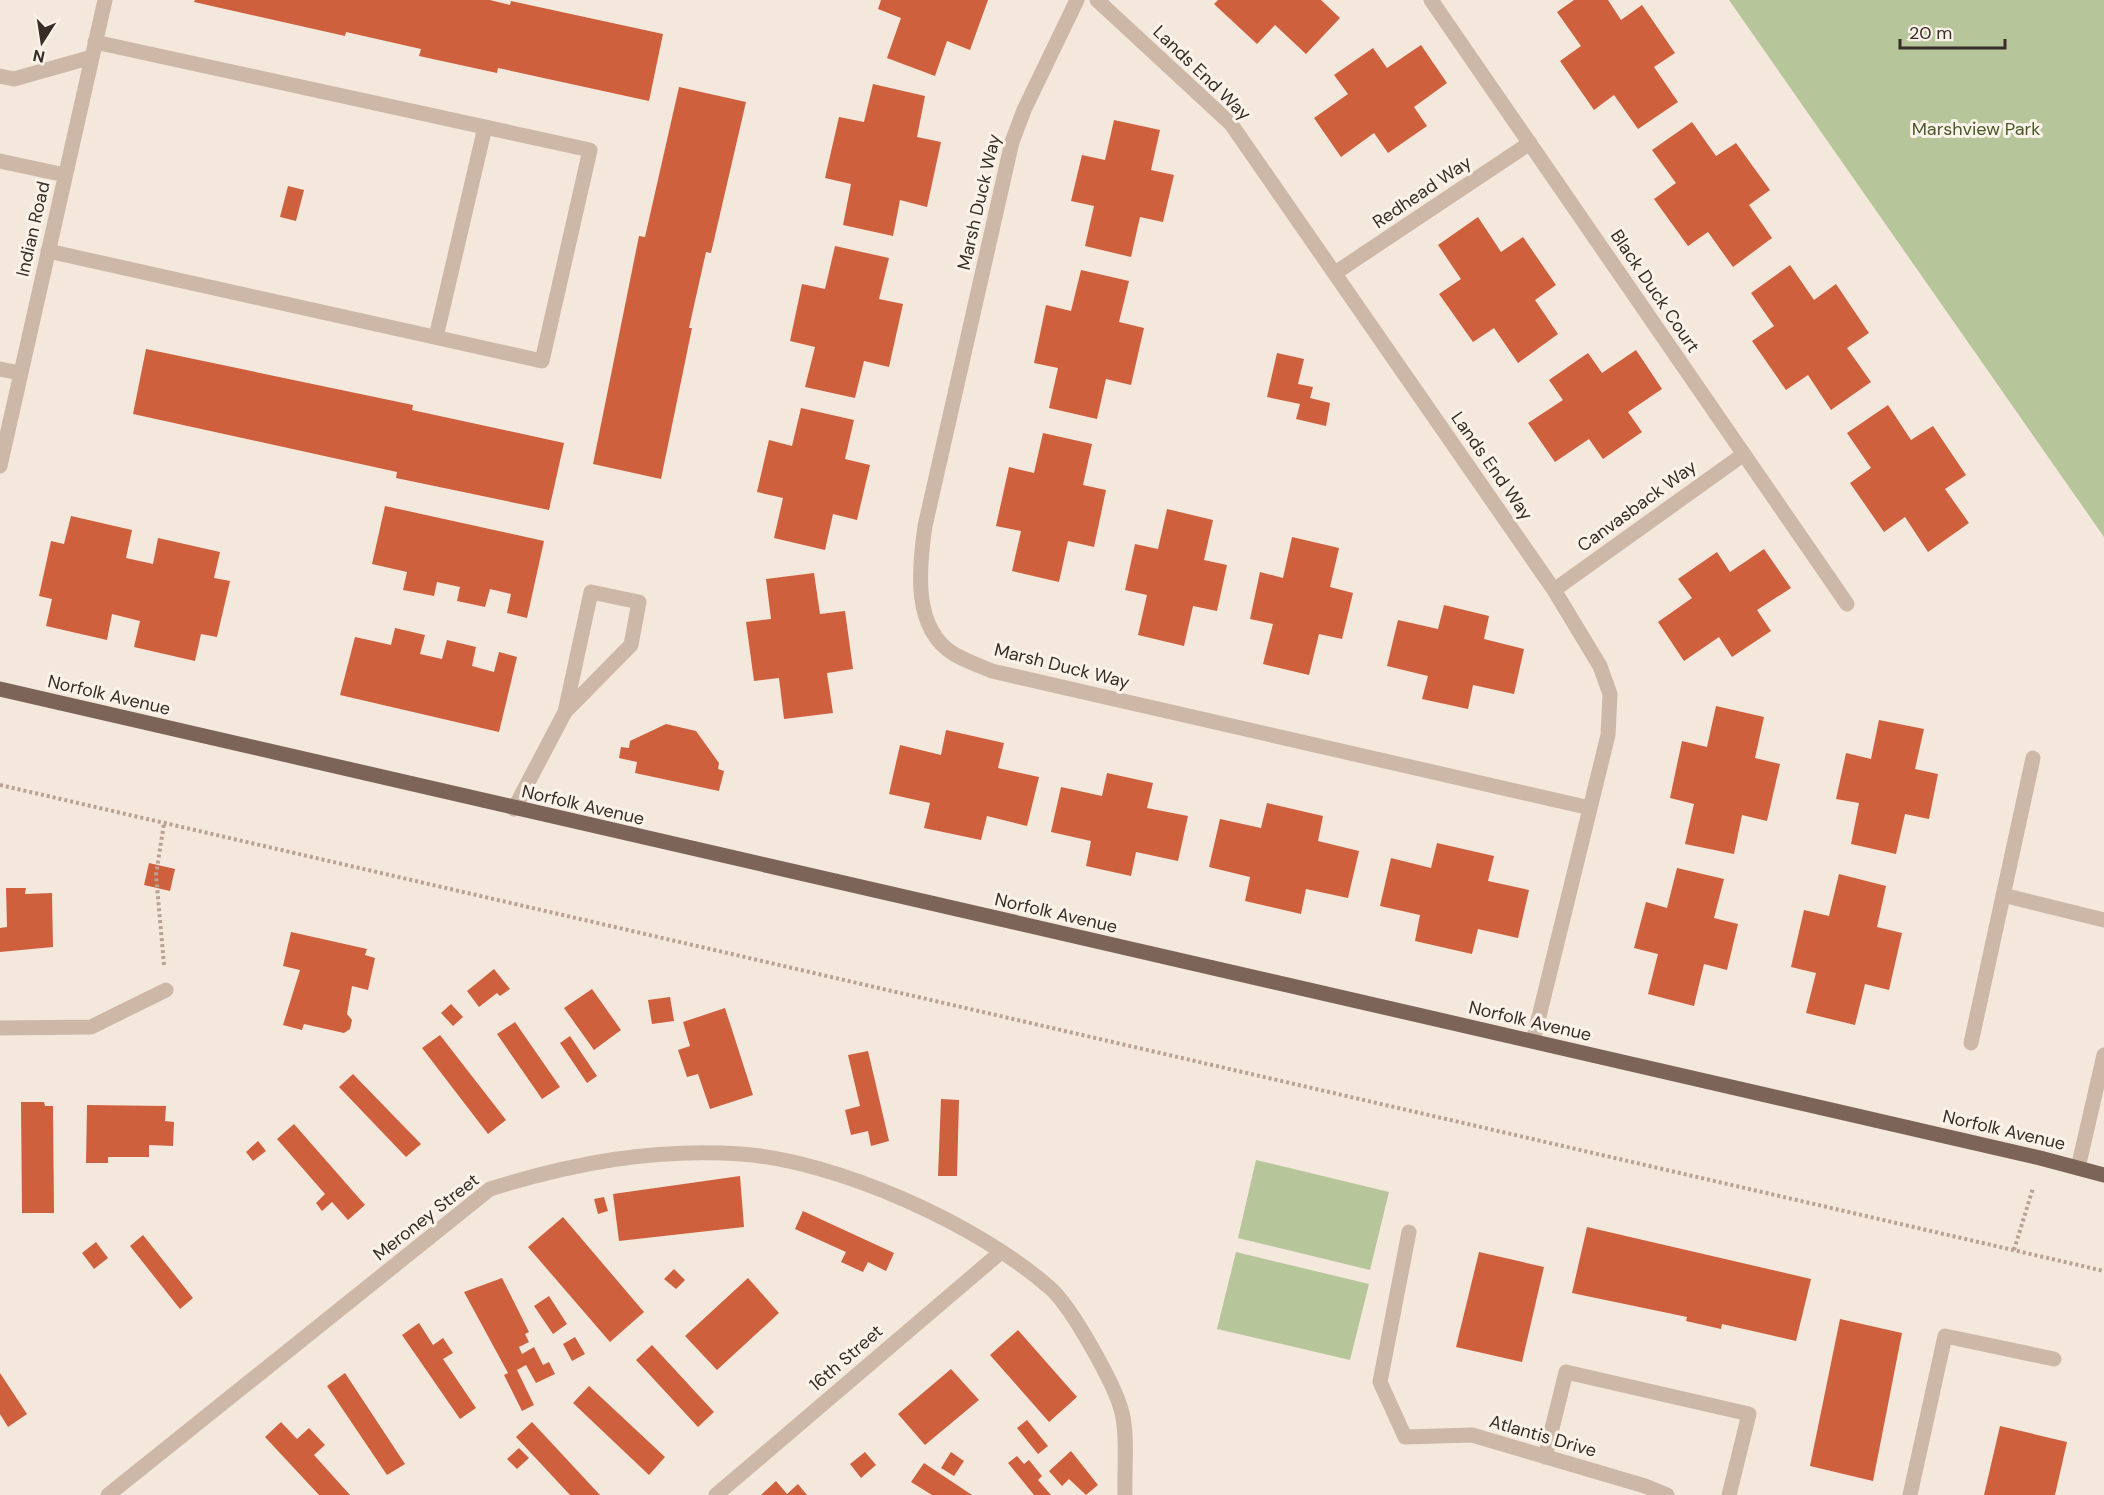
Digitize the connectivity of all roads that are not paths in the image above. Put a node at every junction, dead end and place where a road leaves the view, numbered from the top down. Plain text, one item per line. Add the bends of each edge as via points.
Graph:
1 (105, 0) edge
2 (1077, 0) edge
3 (1097, 0) edge
4 (1431, 0) edge
5 (95, 42) junction
6 (92, 57) junction
7 (0, 76) edge
8 (485, 127) junction
9 (1530, 143) junction
10 (0, 161) edge
11 (65, 175) junction
12 (48, 251) junction
13 (1335, 273) junction
14 (436, 337) junction
15 (0, 369) edge
16 (20, 373) junction
17 (1744, 454) junction
18 (0, 466) edge
19 (1554, 590) junction
20 (1847, 604) dead end
21 (0, 689) edge
22 (565, 712) junction
23 (2033, 758) dead end
24 (1590, 808) junction
25 (514, 809) junction
26 (2003, 895) junction
27 (2104, 920) edge
28 (166, 990) road end
29 (0, 1028) edge
30 (1533, 1041) junction
31 (1971, 1043) dead end
32 (2104, 1056) edge
33 (2078, 1168) junction
34 (2104, 1175) edge
35 (1409, 1232) dead end
36 (1001, 1252) junction
37 (2054, 1359) dead end
38 (1545, 1457) junction
39 (108, 1495) edge
40 (716, 1495) edge
41 (1125, 1495) edge
42 (1667, 1495) edge
43 (1729, 1495) edge
44 (1910, 1495) edge

1 - 5 street, Indian Road
2 - 24 street, Marsh Duck Way via 1012,142 925,526 921,590 929,628 952,654 992,671
3 - 13 street, Lands End Way via 1231,124
4 - 9 street, Black Duck Court
5 - 6 street, Indian Road
5 - 8 street
6 - 7 street via 14,79
6 - 11 street, Indian Road
8 - 14 street
8 - 14 street via 590,150 542,361
9 - 13 street, Redhead Way
9 - 17 street, Black Duck Court
10 - 11 street
11 - 12 street, Indian Road
12 - 14 street
12 - 16 street, Indian Road
13 - 19 street, Lands End Way
15 - 16 street
16 - 18 street, Indian Road
17 - 19 street, Canvasback Way
17 - 20 street, Black Duck Court
19 - 24 street, Lands End Way via 1600,666 1610,694 1608,735
21 - 25 main road, Norfolk Avenue
22 - 22 street via 631,645 639,602 591,592
22 - 25 street
23 - 26 street
24 - 30 street, Lands End Way
25 - 30 main road, Norfolk Avenue
26 - 27 street
26 - 31 street
28 - 29 street via 91,1027
30 - 33 main road, Norfolk Avenue
32 - 33 street
33 - 34 main road, Norfolk Avenue
35 - 38 street, Atlantis Drive via 1380,1382 1405,1437 1472,1435
36 - 39 street, Meroney Street via 945,1219 880,1189 812,1168 743,1154 615,1157 544,1172 490,1189
36 - 40 street, 16th Street
36 - 41 street, Meroney Street via 1052,1289 1097,1356 1122,1414
37 - 44 street via 1945,1336
38 - 42 street, Atlantis Drive
38 - 43 street via 1566,1371 1749,1414

